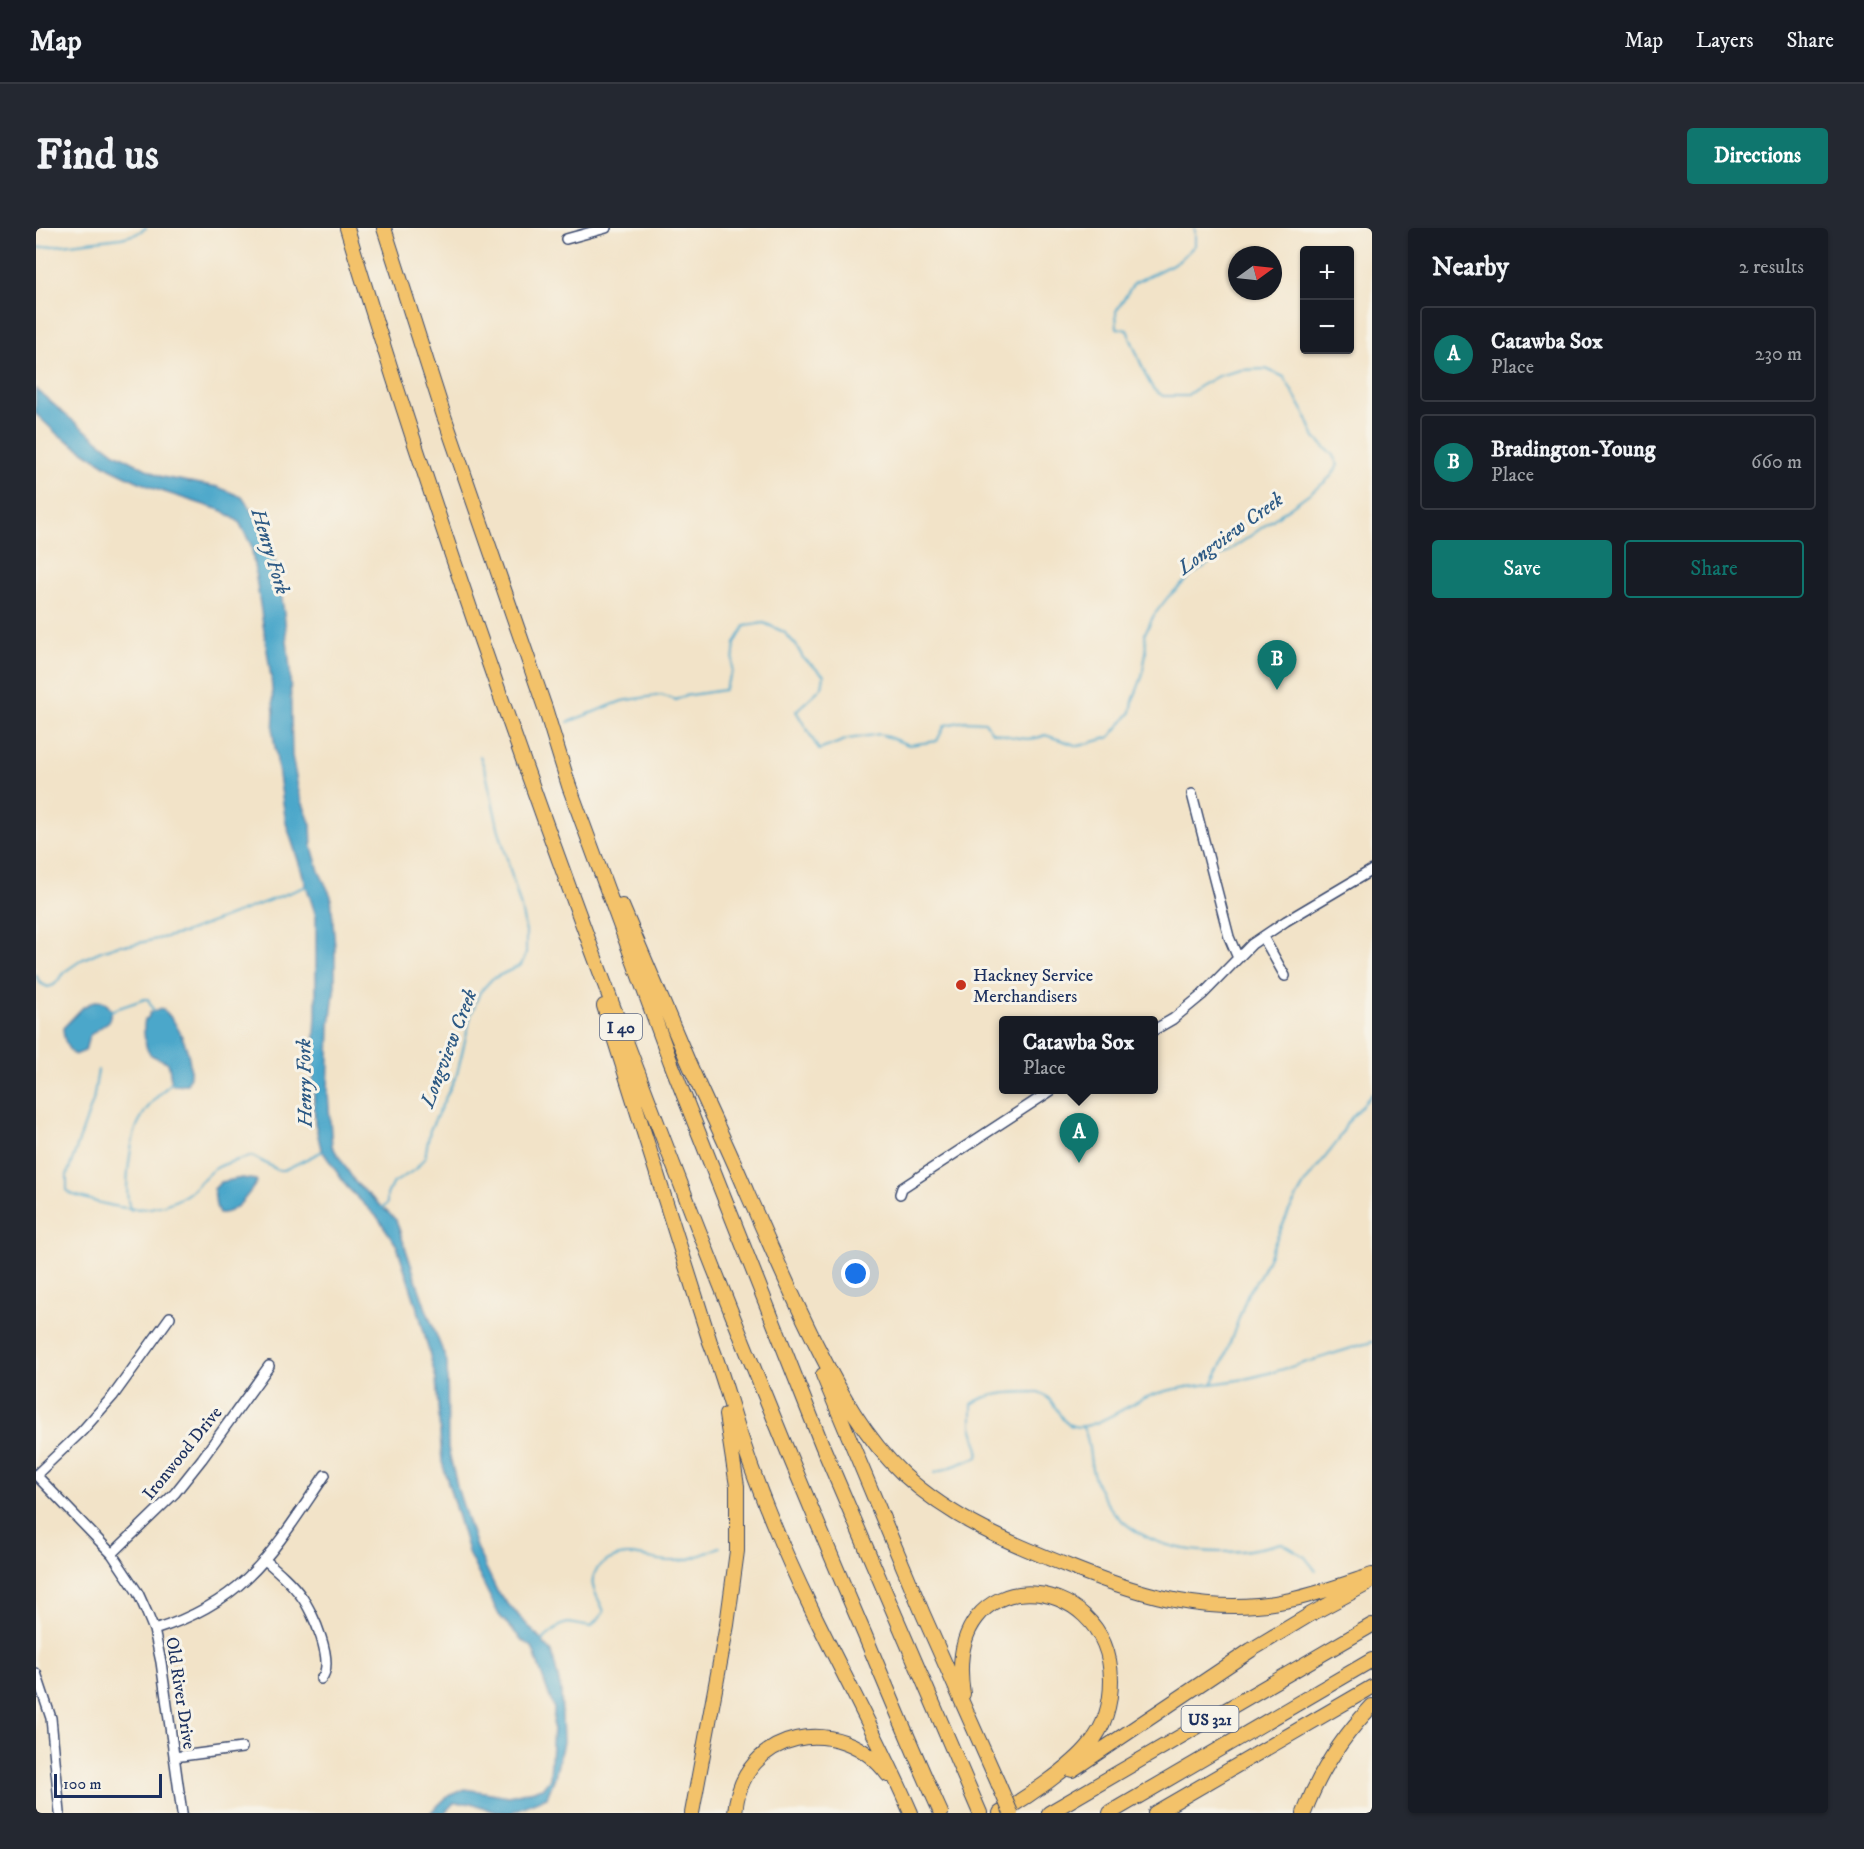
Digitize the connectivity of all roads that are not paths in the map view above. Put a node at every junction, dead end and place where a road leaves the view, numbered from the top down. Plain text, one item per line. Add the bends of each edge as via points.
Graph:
1 (347, 228) edge
2 (384, 228) edge
3 (606, 228) edge
4 (566, 239) dead end
5 (545, 708) junction
6 (1192, 794) dead end
7 (1372, 870) edge
8 (1263, 936) junction
9 (592, 951) junction
10 (1238, 958) junction
11 (1285, 976) dead end
12 (1158, 1028) edge
13 (1044, 1094) edge
14 (900, 1194) dead end
15 (796, 1305) junction
16 (170, 1317) dead end
17 (710, 1342) junction
18 (269, 1366) dead end
19 (36, 1475) edge
20 (325, 1475) dead end
21 (112, 1554) junction
22 (265, 1560) junction
23 (1372, 1575) edge
24 (1372, 1582) edge
25 (1372, 1625) edge
26 (154, 1630) junction
27 (1372, 1660) edge
28 (36, 1673) edge
29 (321, 1679) dead end
30 (1372, 1687) edge
31 (1372, 1706) edge
32 (968, 1717) junction
33 (242, 1748) dead end
34 (174, 1757) junction
35 (1028, 1795) junction
36 (904, 1798) junction
37 (940, 1811) edge
38 (60, 1813) edge
39 (182, 1813) edge
40 (692, 1813) edge
41 (735, 1813) edge
42 (911, 1813) edge
43 (980, 1813) edge
44 (1000, 1813) edge
45 (1011, 1813) edge
46 (1049, 1813) edge
47 (1110, 1813) edge
48 (1155, 1813) edge
49 (1304, 1813) edge

1 - 9 highway, I 40 via 514,737
2 - 5 highway, I 40 via 473,505
3 - 4 street
5 - 15 highway via 609,876
5 - 43 highway, I 40 via 569,786 670,1063 826,1456
6 - 10 street
7 - 8 street
8 - 10 street
8 - 11 street
9 - 17 highway via 593,972
9 - 37 highway, I 40 via 744,1347
10 - 12 street via 1202,995
13 - 14 street via 902,1188
15 - 23 highway via 854,1415 884,1453 936,1501 996,1536 1118,1586 1206,1606 1275,1603
15 - 32 highway via 874,1500
16 - 19 street via 112,1396
17 - 36 highway via 774,1527
17 - 40 highway via 736,1473 738,1541 727,1625
18 - 21 street, Ironwood Drive via 174,1493
19 - 21 street, Old River Drive
20 - 22 street
21 - 26 street, Old River Drive via 138,1593
22 - 26 street via 213,1605
22 - 29 street via 308,1607 326,1660
24 - 35 highway via 1281,1631 1096,1755
25 - 46 highway, US 321
26 - 34 street, Old River Drive
27 - 47 highway, US 321
28 - 38 street via 51,1718
30 - 48 highway
31 - 49 highway via 1330,1759
32 - 35 highway via 961,1686 960,1654 968,1630 989,1606 1015,1594 1037,1593 1068,1603 1090,1623 1103,1644 1110,1668 1111,1691 1105,1718 1086,1750
32 - 45 highway, bridge
33 - 34 street
34 - 39 street, Old River Drive
35 - 44 highway
36 - 41 highway via 882,1766 865,1752 840,1739 815,1736 786,1742 759,1761 742,1785
36 - 42 highway

